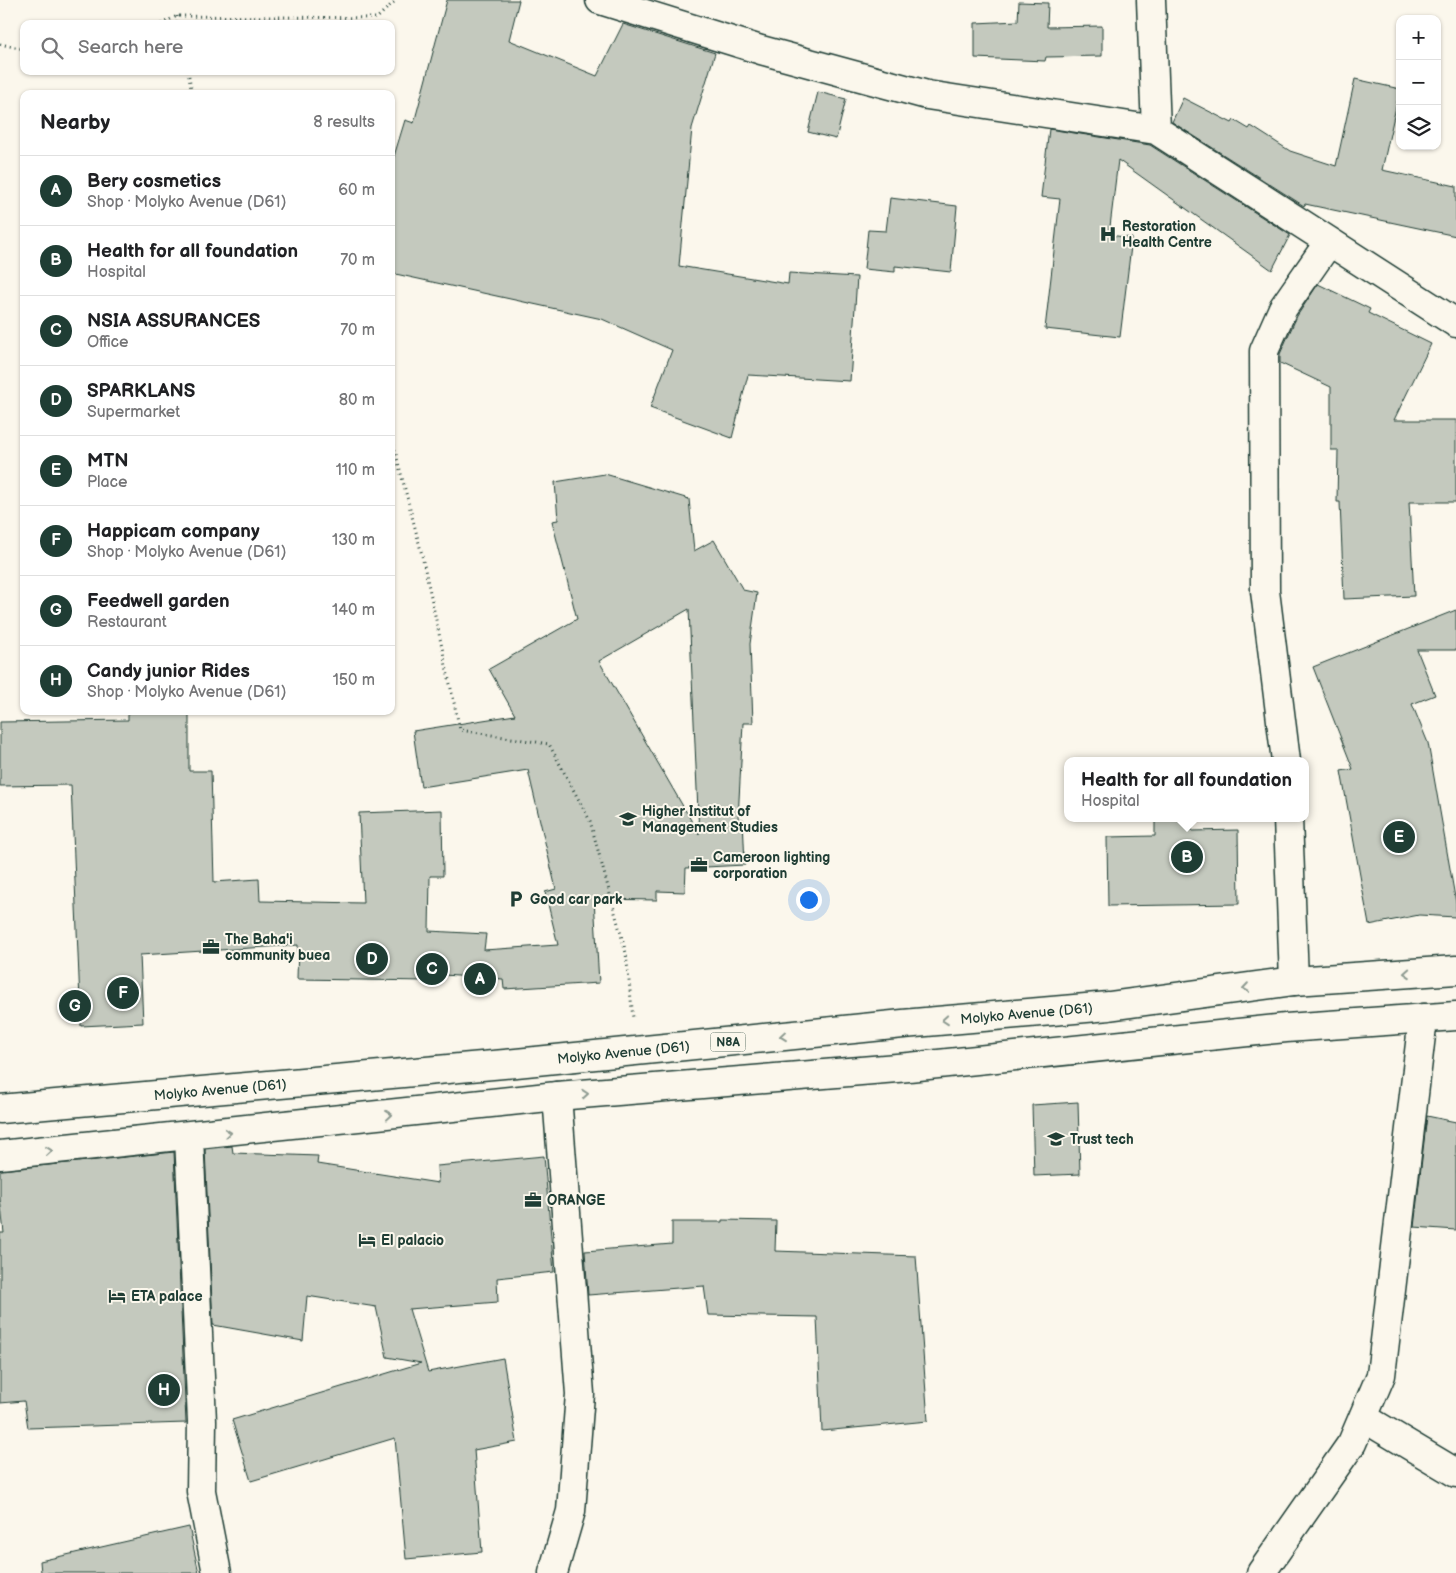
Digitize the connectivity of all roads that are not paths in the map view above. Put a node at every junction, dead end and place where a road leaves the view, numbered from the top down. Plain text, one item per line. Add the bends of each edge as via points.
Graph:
1 (600, 0) edge
2 (1151, 0) edge
3 (1156, 130) junction
4 (1329, 242) junction
5 (1456, 323) edge
6 (1286, 757) edge
7 (1288, 822) edge
8 (1456, 970) edge
9 (1294, 981) junction
10 (1456, 1016) edge
11 (1423, 1018) junction
12 (557, 1096) junction
13 (0, 1109) edge
14 (190, 1137) junction
15 (0, 1156) edge
16 (1364, 1418) junction
17 (1456, 1473) edge
18 (217, 1573) edge
19 (553, 1573) edge
20 (1261, 1573) edge

1 - 3 main road via 761,50 927,95
2 - 3 main road
3 - 4 main road
4 - 5 main road
4 - 6 main road via 1283,308 1264,351 1265,591
7 - 9 main road
8 -> 9 main road, Molyko Avenue (D61) / N8A
9 -> 13 main road, Molyko Avenue (D61) / N8A via 1109,1006
10 - 11 main road
12 -> 11 main road via 909,1067 1286,1028
11 - 16 main road via 1381,1376
14 -> 12 main road
12 - 19 main road via 580,1394 571,1512
15 -> 14 main road
14 - 18 main road via 202,1421 201,1491
16 - 17 main road
16 - 20 main road via 1352,1443

